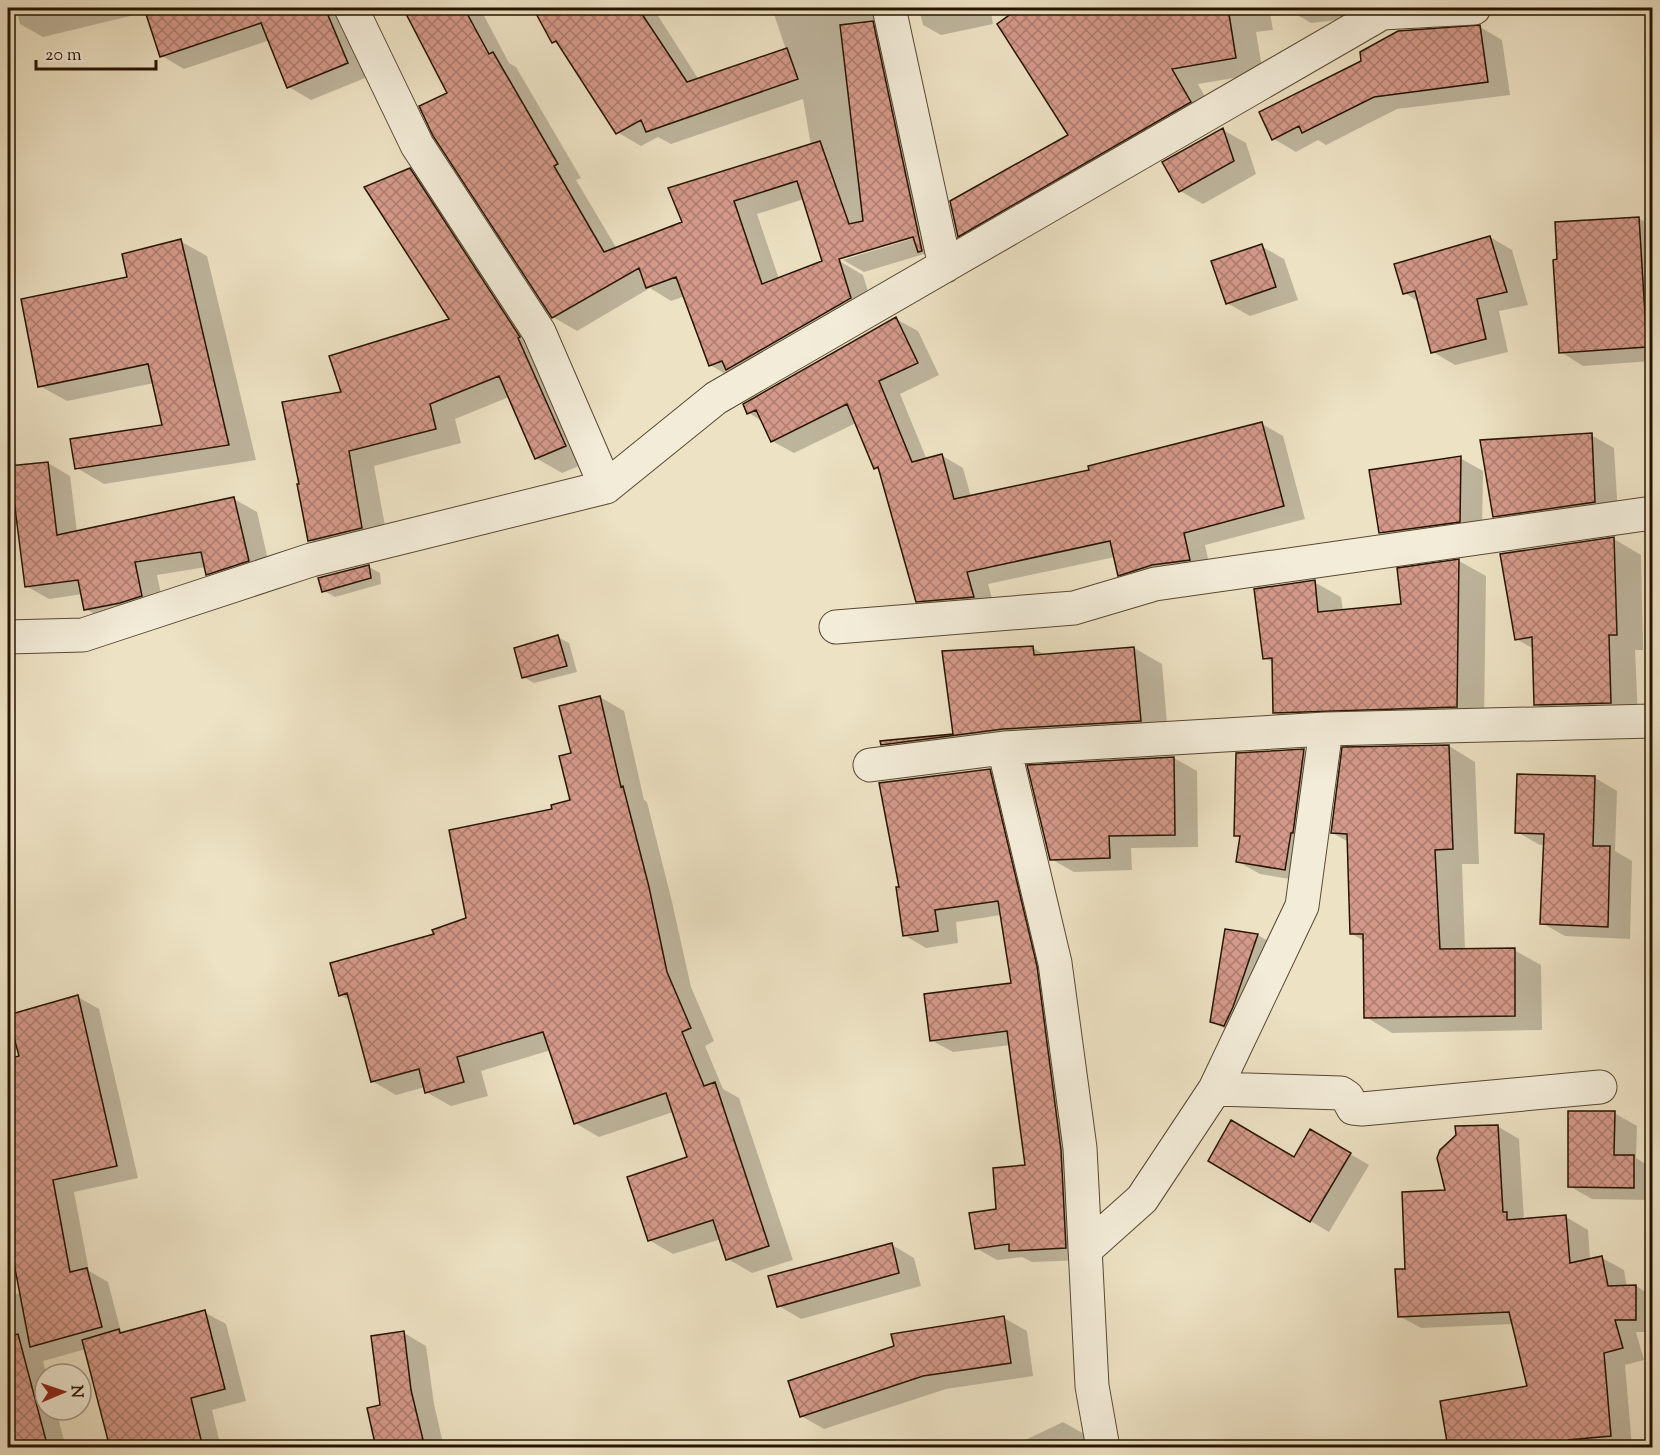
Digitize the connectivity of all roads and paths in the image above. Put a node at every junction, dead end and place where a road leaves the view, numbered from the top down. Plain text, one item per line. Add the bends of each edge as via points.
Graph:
1 (351, 8) edge
2 (889, 8) edge
3 (1474, 8) edge
4 (945, 266) junction
5 (606, 487) junction
6 (1653, 513) edge
7 (836, 627) dead end
8 (8, 637) edge
9 (1653, 721) edge
10 (1326, 729) junction
11 (1004, 748) junction
12 (870, 765) dead end
13 (1600, 1087) dead end
14 (1215, 1089) junction
15 (1085, 1250) junction
16 (1103, 1448) edge

1 - 5 street via 417,145 539,332
2 - 4 street
3 - 4 street via 1382,13
4 - 5 street via 716,398
5 - 8 street via 311,560 83,635
6 - 7 street via 1155,584 1074,608
9 - 10 street
10 - 11 street
10 - 14 street via 1302,906
11 - 12 street
11 - 15 street via 1055,963 1080,1148
13 - 14 street via 1362,1109 1353,1108 1341,1093
14 - 15 street via 1142,1199
15 - 16 street via 1092,1386

